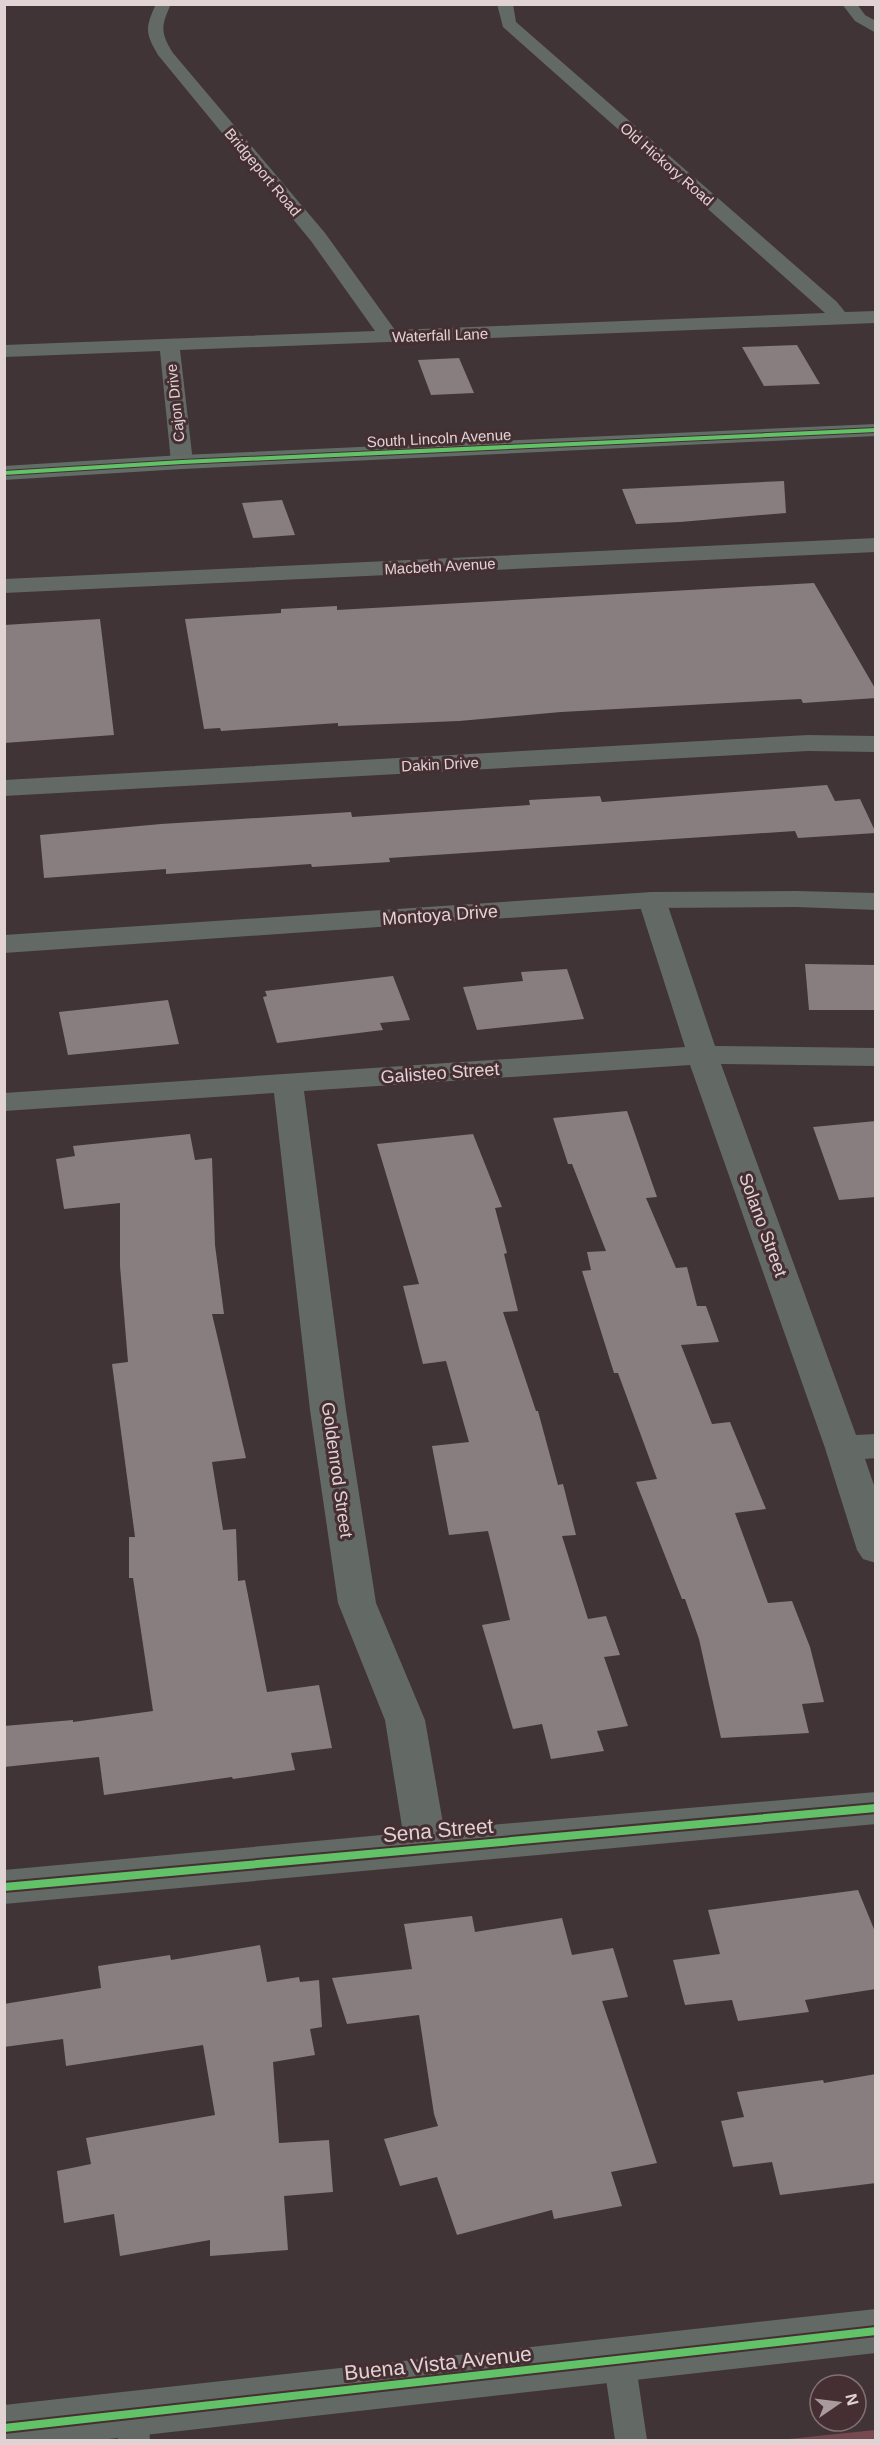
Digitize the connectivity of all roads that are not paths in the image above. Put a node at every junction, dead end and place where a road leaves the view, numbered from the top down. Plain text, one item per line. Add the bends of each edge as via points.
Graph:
1 (164, 4) edge
2 (505, 4) edge
3 (849, 4) edge
4 (876, 28) edge
5 (876, 316) edge
6 (839, 318) junction
7 (387, 337) junction
8 (169, 344) junction
9 (4, 351) edge
10 (876, 430) edge
11 (182, 462) junction
12 (4, 473) edge
13 (876, 545) edge
14 (4, 586) edge
15 (876, 744) edge
16 (4, 788) edge
17 (652, 900) junction
18 (876, 902) edge
19 (4, 944) edge
20 (703, 1055) junction
21 (876, 1057) edge
22 (288, 1084) junction
23 (4, 1102) edge
24 (859, 1447) edge
25 (876, 1550) edge
26 (876, 1808) edge
27 (426, 1847) junction
28 (4, 1887) edge
29 (876, 2331) edge
30 (619, 2359) junction
31 (133, 2427) edge
32 (4, 2428) edge
33 (631, 2440) edge

1 - 7 street, Bridgeport Road via 154,25 166,55 318,237 383,325
2 - 6 street, Old Hickory Road via 508,24
3 - 4 street via 860,18
5 - 6 street, Waterfall Lane
6 - 7 street, Waterfall Lane
7 - 8 street, Waterfall Lane
8 - 9 street, Waterfall Lane
8 - 11 street, Cajon Drive
10 - 11 main road, South Lincoln Avenue
11 - 12 main road, South Lincoln Avenue
13 - 14 street, Macbeth Avenue
15 - 16 street, Dakin Drive via 785,745
17 - 18 street, Montoya Drive
17 - 19 street, Montoya Drive
17 - 20 street, Solano Street
20 - 21 street, Galisteo Street
20 - 22 street, Galisteo Street
20 - 24 street, Solano Street
22 - 23 street, Galisteo Street
22 - 27 street, Goldenrod Street via 328,1410 357,1603 405,1720
24 - 25 street, Solano Street
26 - 27 street, Sena Street
27 - 28 street, Sena Street
29 - 30 street, Buena Vista Avenue
30 - 31 street, Buena Vista Avenue
30 - 33 lane
31 - 32 street, Buena Vista Avenue

